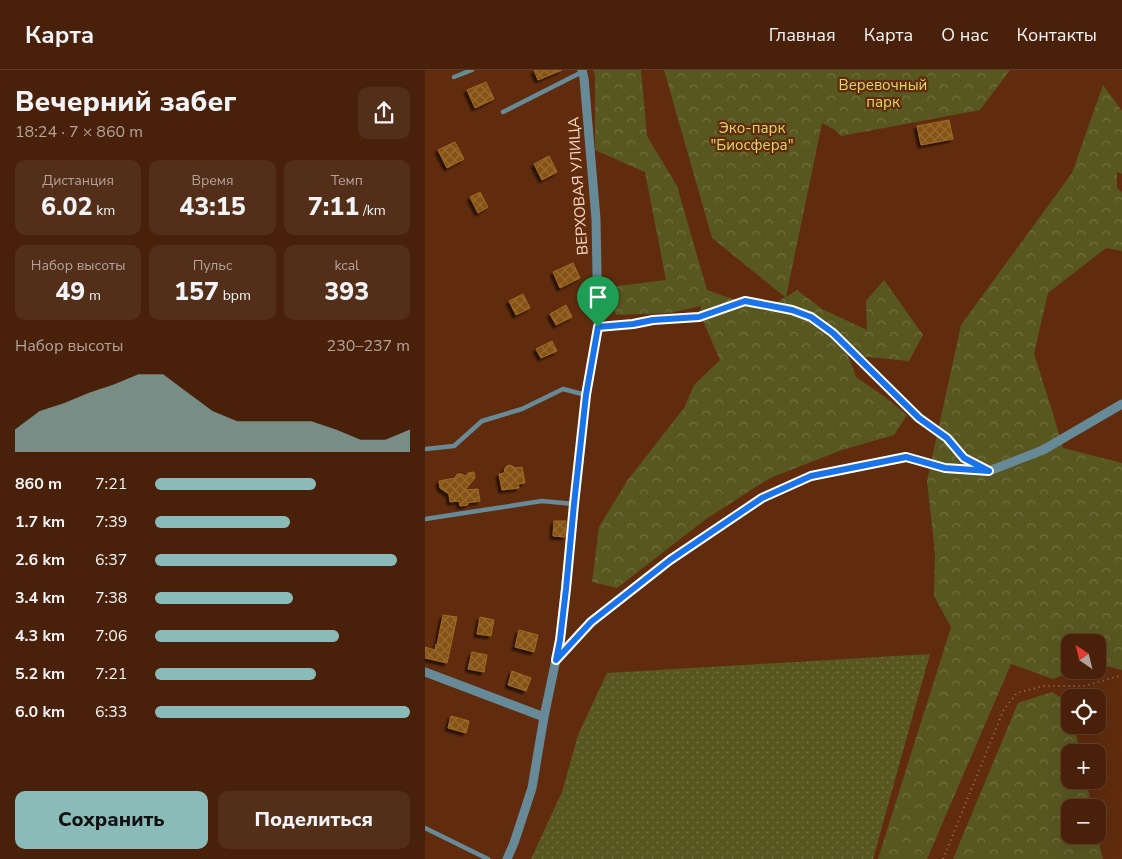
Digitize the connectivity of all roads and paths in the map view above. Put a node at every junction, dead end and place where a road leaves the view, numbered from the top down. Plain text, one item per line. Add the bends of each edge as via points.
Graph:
1 (472, 70) edge
2 (582, 71) edge
3 (454, 77) dead end
4 (503, 112) dead end
5 (598, 327) junction
6 (586, 395) junction
7 (1122, 404) edge
8 (425, 449) edge
9 (972, 462) dead end
10 (574, 504) junction
11 (425, 519) edge
12 (556, 660) junction
13 (425, 672) edge
14 (1122, 675) edge
15 (544, 717) junction
16 (425, 828) edge
17 (488, 859) edge
18 (507, 859) edge
19 (943, 859) edge

1 - 3 lane
2 - 4 lane
2 - 5 street, ВЕРХОВАЯ УЛИЦА via 596,219
5 - 6 street, ВЕРХОВАЯ УЛИЦА
5 - 9 path via 699,317 745,301 792,310 811,317 833,333 919,418
6 - 8 lane via 563,389 522,409 482,421 454,446
6 - 10 street, ВЕРХОВАЯ УЛИЦА
7 - 12 street via 1043,450 989,471 945,468 906,457 811,476 762,498 670,560 591,622
10 - 11 lane via 542,501
10 - 12 street, ВЕРХОВАЯ УЛИЦА
12 - 15 street, ВЕРХОВАЯ УЛИЦА
13 - 15 street
14 - 19 path via 1085,686 1043,686 1017,693 1004,709
15 - 18 street, ВЕРХОВАЯ УЛИЦА via 532,788
16 - 17 lane

